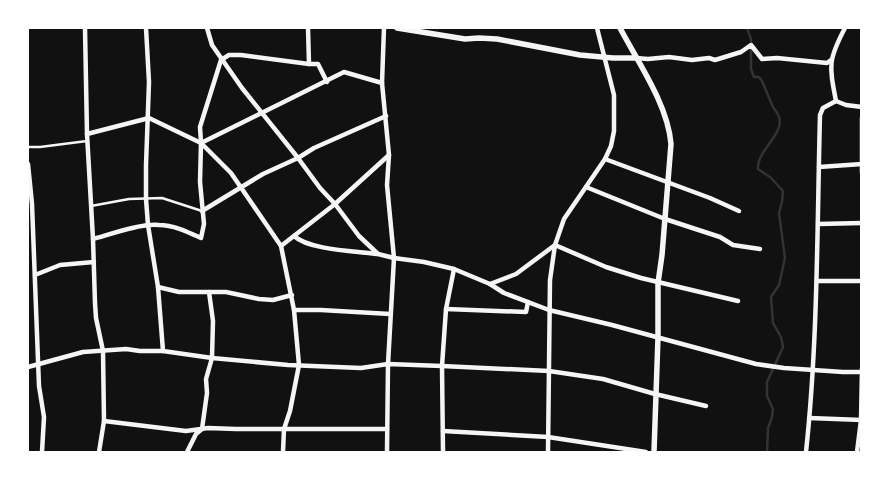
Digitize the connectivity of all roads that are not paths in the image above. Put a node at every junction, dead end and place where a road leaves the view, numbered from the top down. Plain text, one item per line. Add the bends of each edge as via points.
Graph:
1 (86, 28) edge
2 (146, 28) edge
3 (207, 28) edge
4 (308, 28) edge
5 (384, 28) edge
6 (397, 28) edge
7 (597, 28) edge
8 (620, 28) edge
9 (845, 28) edge
10 (605, 58) junction
11 (636, 58) junction
12 (221, 60) junction
13 (831, 60) junction
14 (309, 64) junction
15 (327, 82) junction
16 (382, 83) junction
17 (836, 101) junction
18 (862, 107) edge
19 (261, 113) junction
20 (386, 116) junction
21 (149, 118) junction
22 (862, 118) edge
23 (87, 134) junction
24 (87, 141) junction
25 (201, 143) junction
26 (28, 147) edge
27 (389, 155) junction
28 (298, 158) junction
29 (605, 159) junction
30 (28, 164) edge
31 (861, 164) edge
32 (819, 167) junction
33 (862, 173) edge
34 (668, 183) junction
35 (242, 188) junction
36 (586, 188) junction
37 (146, 199) junction
38 (335, 204) junction
39 (30, 205) edge
40 (91, 206) junction
41 (202, 211) junction
42 (738, 211) dead end
43 (665, 219) junction
44 (862, 223) edge
45 (818, 224) junction
46 (148, 226) junction
47 (294, 236) junction
48 (93, 239) junction
49 (281, 246) junction
50 (555, 246) junction
51 (760, 249) dead end
52 (378, 254) junction
53 (394, 258) junction
54 (94, 262) junction
55 (454, 268) junction
56 (35, 275) junction
57 (817, 281) junction
58 (862, 281) edge
59 (658, 282) junction
60 (490, 284) junction
61 (158, 287) junction
62 (209, 292) junction
63 (292, 295) junction
64 (738, 301) dead end
65 (528, 302) junction
66 (446, 309) junction
67 (294, 310) junction
68 (549, 310) junction
69 (390, 314) junction
70 (658, 337) junction
71 (103, 351) junction
72 (163, 351) junction
73 (212, 358) junction
74 (38, 364) junction
75 (299, 364) junction
76 (388, 364) junction
77 (442, 366) junction
78 (28, 367) edge
79 (812, 370) junction
80 (548, 371) junction
81 (861, 371) edge
82 (655, 394) junction
83 (706, 406) dead end
84 (809, 418) junction
85 (861, 420) edge
86 (104, 421) junction
87 (202, 429) junction
88 (284, 429) junction
89 (387, 429) junction
90 (443, 431) junction
91 (548, 437) junction
92 (42, 452) edge
93 (99, 452) edge
94 (187, 452) edge
95 (283, 452) edge
96 (387, 452) edge
97 (443, 452) edge
98 (548, 452) edge
99 (646, 452) edge
100 (654, 452) edge
101 (806, 452) edge
102 (857, 452) edge

1 - 23 street
2 - 21 street
3 - 12 street
4 - 14 street
5 - 16 street
6 - 10 street via 465,39 488,38
7 - 10 street
8 - 11 street
9 - 13 street
10 - 11 street
10 - 29 street via 615,113 611,146
11 - 13 street via 719,60 751,45 762,59 827,63
11 - 34 street via 660,103 670,133
12 - 14 street via 229,54
12 - 19 street
12 - 25 street via 200,127
13 - 17 street
14 - 15 street via 318,64
15 - 16 street via 344,72
15 - 19 street
16 - 20 street
17 - 18 street
17 - 32 street via 823,108 820,115
19 - 25 street
19 - 28 street
20 - 27 street
20 - 28 street
21 - 23 street
21 - 25 street
21 - 37 street
22 - 31 street
23 - 24 street
24 - 26 lane
24 - 40 street
25 - 35 street
25 - 41 street
27 - 38 street
27 - 53 street
28 - 35 street
28 - 38 street
29 - 34 street
29 - 36 street
30 - 39 street
31 - 32 street
31 - 33 street
32 - 45 street
34 - 42 street
34 - 43 street
35 - 41 street
35 - 49 street
36 - 43 street
36 - 50 street via 564,219
37 - 40 lane
37 - 41 lane via 162,198
37 - 46 street
38 - 47 street
38 - 52 street
39 - 56 street
40 - 48 street
41 - 46 street via 201,238 185,230 159,224
43 - 51 street via 720,237 732,245
43 - 59 street
44 - 45 street
45 - 57 street
46 - 48 street
46 - 61 street
47 - 49 street
47 - 52 street via 323,248
48 - 54 street
49 - 63 street
50 - 59 street
50 - 60 street via 516,274
50 - 68 street
52 - 53 street
53 - 55 street
53 - 69 street
54 - 56 street via 60,265
54 - 71 street via 96,318
55 - 60 street
55 - 66 street
56 - 74 street
57 - 58 street
57 - 79 street
59 - 64 street
59 - 70 street
60 - 65 street
61 - 62 street via 178,292
61 - 72 street
62 - 63 street via 273,300
62 - 73 street via 213,321
63 - 67 street
65 - 66 street via 526,312
65 - 68 street
66 - 77 street
67 - 69 street
67 - 75 street
68 - 70 street
68 - 80 street
69 - 76 street
70 - 79 street via 756,364
70 - 82 street
71 - 72 street
71 - 74 street via 83,352
71 - 86 street
72 - 73 street
73 - 75 street
73 - 87 street via 206,379
74 - 78 street
74 - 92 street via 44,416
75 - 76 street via 361,368
75 - 88 street
76 - 77 street
76 - 89 street
77 - 80 street
77 - 90 street
79 - 81 street
79 - 84 street
80 - 82 street via 603,379
80 - 91 street
81 - 85 street
82 - 83 street
82 - 100 street
84 - 85 street
84 - 101 street
85 - 102 street
86 - 87 street via 180,431
86 - 93 street
87 - 88 street
87 - 94 street
88 - 89 street
88 - 95 street
89 - 96 street
90 - 91 street
90 - 97 street
91 - 98 street
91 - 99 street

